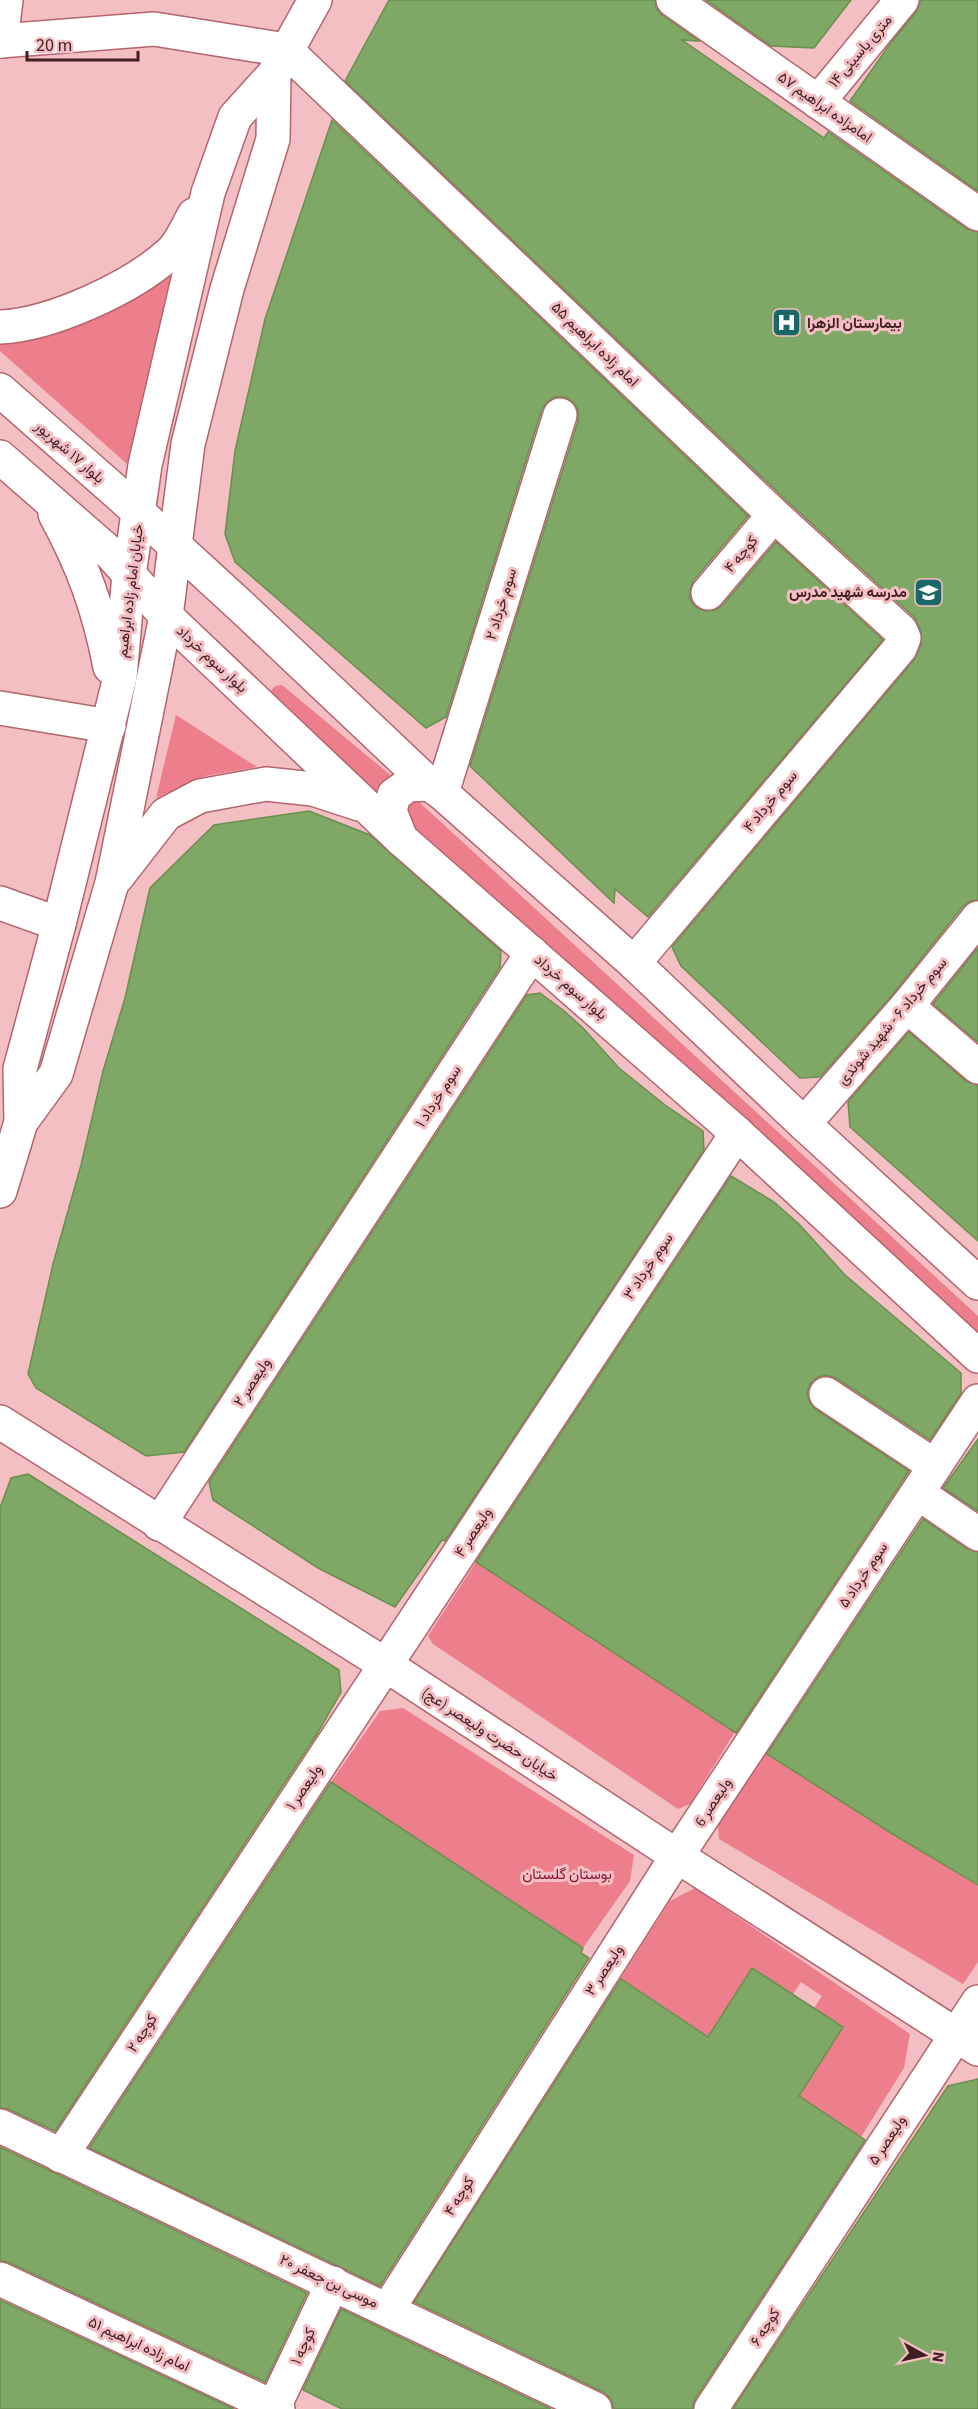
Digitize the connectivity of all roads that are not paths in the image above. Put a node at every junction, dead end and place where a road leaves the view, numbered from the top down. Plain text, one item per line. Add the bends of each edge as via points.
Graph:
1 (6, 0) edge
2 (315, 0) edge
3 (673, 0) edge
4 (902, 0) edge
5 (0, 41) edge
6 (280, 62) junction
7 (818, 102) junction
8 (208, 193) junction
9 (978, 214) edge
10 (0, 327) edge
11 (0, 390) edge
12 (560, 415) dead end
13 (28, 417) junction
14 (2, 459) edge
15 (44, 494) junction
16 (140, 514) junction
17 (774, 515) junction
18 (174, 545) junction
19 (129, 575) junction
20 (708, 593) dead end
21 (166, 616) junction
22 (904, 638) joint
23 (0, 708) edge
24 (111, 718) junction
25 (435, 789) junction
26 (368, 807) junction
27 (402, 839) junction
28 (112, 883) junction
29 (0, 903) edge
30 (978, 918) edge
31 (59, 924) junction
32 (532, 953) junction
33 (634, 963) junction
34 (907, 1006) junction
35 (978, 1067) edge
36 (21, 1122) junction
37 (804, 1124) junction
38 (737, 1133) junction
39 (0, 1191) edge
40 (345, 1240) joint
41 (978, 1283) edge
42 (978, 1356) edge
43 (826, 1394) dead end
44 (559, 1399) joint
45 (978, 1401) edge
46 (0, 1422) edge
47 (927, 1479) junction
48 (159, 1524) junction
49 (978, 1534) edge
50 (386, 1665) junction
51 (749, 1748) joint
52 (677, 1856) junction
53 (223, 1910) joint
54 (978, 2002) edge
55 (967, 2042) edge
56 (531, 2083) joint
57 (0, 2126) edge
58 (61, 2156) junction
59 (819, 2245) joint
60 (0, 2279) edge
61 (333, 2283) junction
62 (388, 2309) junction
63 (275, 2408) edge
64 (595, 2409) edge
65 (711, 2409) edge

1 - 5 main road
2 - 6 main road, خیابان امام زاده ابراهیم
3 - 7 main road, امامزاده ابراهیم ۵۷
4 - 7 main road, ۱۴ متری یاسینی
5 - 6 main road via 154,29
6 - 8 main road, خیابان امام زاده ابراهیم via 236,117
6 - 17 main road, امام زاده ابراهیم ۵۵
6 - 18 main road, خیابان امام زاده ابراهیم via 273,139 227,289 188,444
7 - 9 main road, امامزاده ابراهیم ۵۷
8 - 10 main road via 171,253 127,285 67,311
8 - 16 main road, خیابان امام زاده ابراهیم via 145,465
11 - 13 main road, بلوار ۱۷ شهریور
12 - 25 main road, سوم خرداد ۲
13 - 14 main road via 28,435 20,451
13 - 16 main road, بلوار ۱۷ شهریور
14 - 15 main road
15 - 19 main road
15 - 24 main road via 75,549 103,629 111,670
16 - 18 main road, بلوار ۱۷ شهریور
16 - 19 main road, خیابان امام زاده ابراهیم
17 - 20 main road, کوچه ۴
17 - 22 main road, امام زاده ابراهیم ۵۵ via 901,631
18 - 21 main road, خیابان امام زاده ابراهیم
18 - 25 main road
19 - 21 main road, بلوار سوم خرداد
19 - 24 main road, خیابان امام زاده ابراهیم via 120,677
21 - 26 main road, بلوار سوم خرداد
21 - 28 main road, خیابان امام زاده ابراهیم
22 - 33 main road, سوم خرداد ۴ via 900,648
23 - 24 main road
24 - 31 main road, خیابان امام زاده ابراهیم
25 - 27 main road via 408,785 394,795 390,812
25 - 33 main road
26 - 27 main road, بلوار سوم خرداد
26 - 28 main road via 313,789 266,784 200,796 166,814
27 - 32 main road, بلوار سوم خرداد
28 - 36 main road, خیابان امام زاده ابراهیم via 56,1074
29 - 31 main road
30 - 34 main road, سوم خرداد ۶ - شهید شوندی
31 - 36 main road, خیابان امام زاده ابراهیم via 20,1069
32 - 38 main road, بلوار سوم خرداد
32 - 40 main road, سوم خرداد ۱
33 - 37 main road
34 - 35 main road
34 - 37 main road, سوم خرداد ۶ - شهید شوندی
36 - 39 main road, خیابان امام زاده ابراهیم
37 - 41 main road
38 - 42 main road, بلوار سوم خرداد
38 - 44 main road, سوم خرداد ۳
40 - 48 main road, ولیعصر ۲
43 - 47 main road
44 - 50 main road, ولیعصر ۴
45 - 47 main road, سوم خرداد ۵
46 - 48 main road, خیابان حضرت ولیعصر (عج)
47 - 49 main road
47 - 51 main road, سوم خرداد ۵
48 - 50 main road, خیابان حضرت ولیعصر (عج)
50 - 52 main road, خیابان حضرت ولیعصر (عج)
50 - 53 main road, ولیعصر ۱
51 - 52 main road, ولیعصر 6
52 - 55 main road, خیابان حضرت ولیعصر (عج)
52 - 56 main road, ولیعصر ۳
53 - 58 main road, کوچه ۲
54 - 55 main road, ولیعصر ۵
55 - 59 main road, ولیعصر ۵
56 - 62 main road, کوچه ۴
57 - 58 main road, موسی بن جعفر ۲۰
58 - 61 main road, موسی بن جعفر ۲۰
59 - 65 main road, کوچه ۶
60 - 63 main road, امام زاده ابراهیم ۵۱
61 - 62 main road, موسی بن جعفر ۲۰
61 - 63 main road, کوچه ۱
62 - 64 main road, موسی بن جعفر ۲۰

